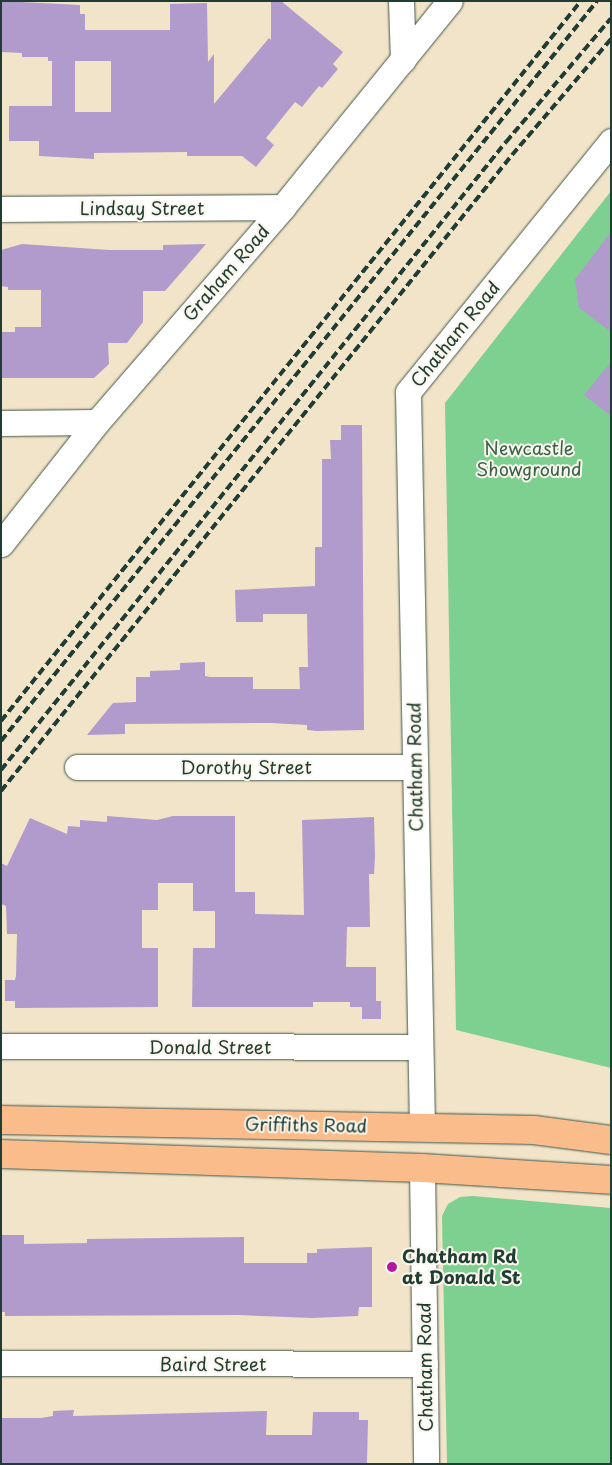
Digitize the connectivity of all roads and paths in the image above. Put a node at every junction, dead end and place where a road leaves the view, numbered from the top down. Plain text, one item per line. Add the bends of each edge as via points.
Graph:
1 (401, 1) edge
2 (450, 1) edge
3 (403, 60) junction
4 (611, 141) edge
5 (283, 207) junction
6 (1, 209) edge
7 (97, 422) junction
8 (1, 423) edge
9 (1, 544) edge
10 (77, 767) dead end
11 (415, 767) junction
12 (1, 1046) edge
13 (418, 1047) junction
14 (1, 1120) edge
15 (422, 1127) junction
16 (611, 1140) edge
17 (1, 1154) edge
18 (422, 1168) junction
19 (611, 1180) edge
20 (1, 1363) edge
21 (424, 1364) junction
22 (426, 1464) edge

1 - 3 street
2 - 3 street, Graham Road
3 - 5 street, Graham Road
4 - 11 street, Chatham Road via 408,392
5 - 6 street, Lindsay Street
5 - 7 street, Graham Road
7 - 8 street
7 - 9 street, Graham Road
10 - 11 street, Dorothy Street
11 - 13 street, Chatham Road
12 - 13 street, Donald Street
13 - 15 street, Chatham Road
14 - 15 highway, Griffiths Road
15 - 16 highway, Griffiths Road via 534,1130
15 - 18 highway, Chatham Road
17 - 18 highway
18 - 19 highway
18 - 21 street, Chatham Road
20 - 21 street, Baird Street
21 - 22 street, Chatham Road

